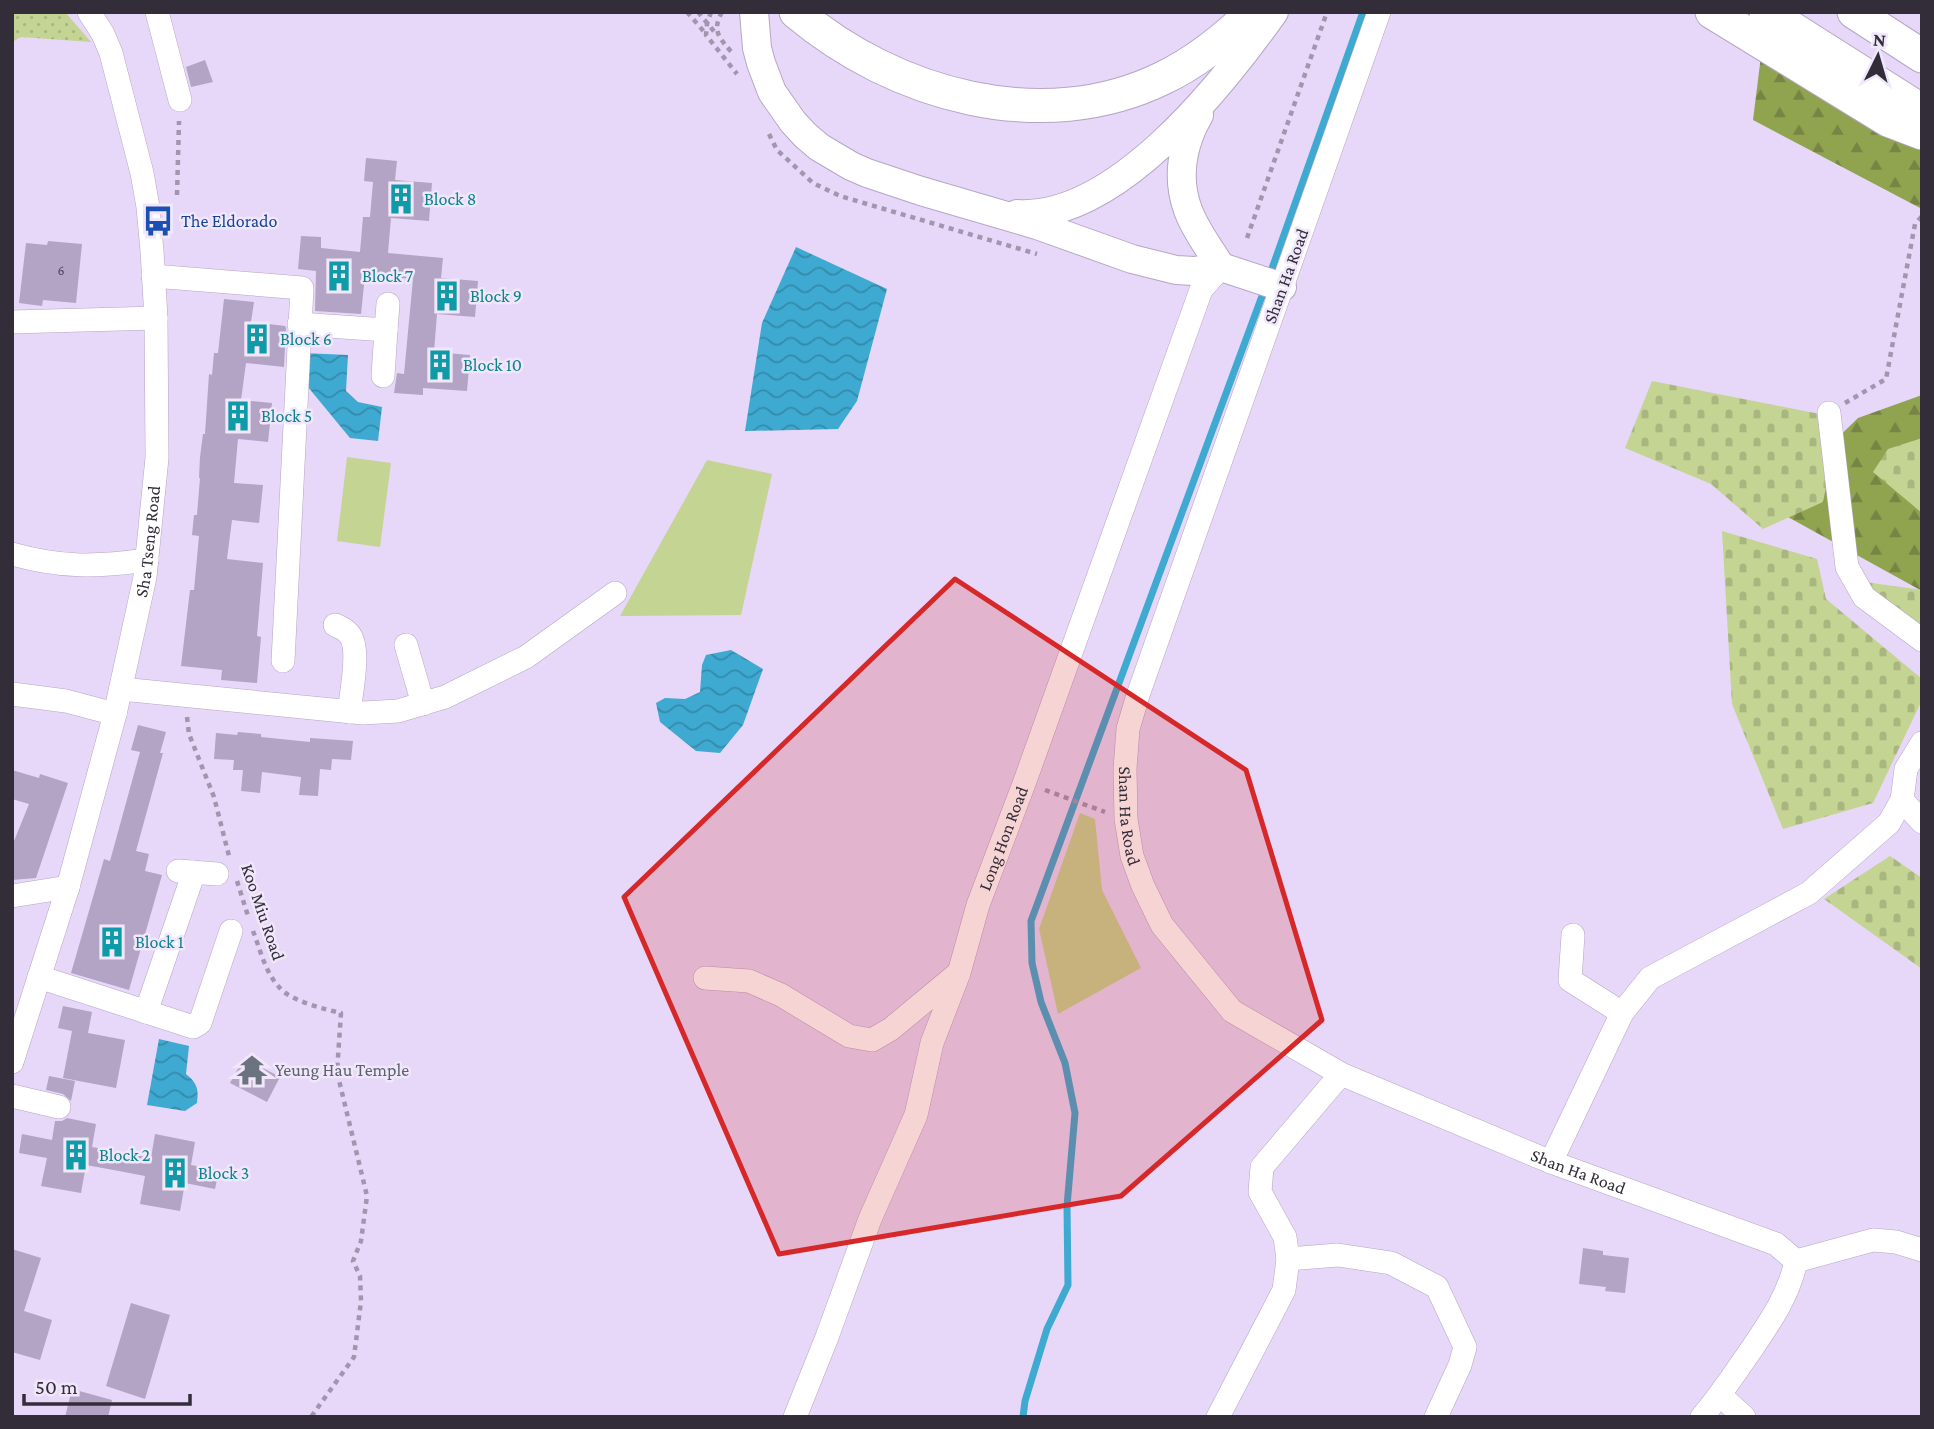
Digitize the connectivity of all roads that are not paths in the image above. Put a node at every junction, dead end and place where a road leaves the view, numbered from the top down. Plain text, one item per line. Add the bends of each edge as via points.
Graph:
1 (89, 12) edge
2 (158, 12) edge
3 (754, 12) edge
4 (796, 12) edge
5 (1253, 12) edge
6 (1274, 12) edge
7 (1380, 12) edge
8 (1713, 12) edge
9 (1766, 12) edge
10 (1854, 12) edge
11 (1886, 12) edge
12 (1922, 43) edge
13 (1922, 57) edge
14 (1211, 94) junction
15 (180, 100) road end
16 (1922, 111) edge
17 (1922, 133) edge
18 (993, 212) junction
19 (1229, 269) junction
20 (153, 276) junction
21 (1277, 285) junction
22 (388, 304) dead end
23 (156, 318) junction
24 (12, 322) edge
25 (299, 324) junction
26 (386, 330) junction
27 (383, 376) dead end
28 (1829, 413) road end
29 (12, 554) edge
30 (147, 559) junction
31 (615, 593) dead end
32 (335, 625) dead end
33 (1922, 640) edge
34 (405, 645) dead end
35 (283, 661) dead end
36 (121, 689) junction
37 (12, 694) edge
38 (423, 704) junction
39 (356, 712) junction
40 (115, 714) junction
41 (1922, 743) edge
42 (1902, 800) junction
43 (1922, 822) edge
44 (210, 869) road end
45 (68, 887) junction
46 (12, 896) edge
47 (230, 931) dead end
48 (1573, 935) dead end
49 (959, 973) junction
50 (39, 977) junction
51 (705, 978) dead end
52 (146, 1012) junction
53 (1622, 1013) junction
54 (12, 1062) edge
55 (1341, 1074) junction
56 (12, 1097) edge
57 (59, 1107) dead end
58 (1551, 1162) junction
59 (1922, 1250) edge
60 (1288, 1259) junction
61 (1796, 1261) junction
62 (1720, 1395) junction
63 (795, 1417) edge
64 (1218, 1417) edge
65 (1436, 1417) edge
66 (1702, 1417) edge
67 (1744, 1417) edge

1 - 20 street, Sha Tseng Road via 111,53 142,173
2 - 15 street
3 - 18 main road via 757,48 772,92 818,147 867,173
4 - 5 highway via 882,68 957,96 1030,106 1109,97 1162,79 1210,50
6 - 14 main road
7 - 21 street, Shan Ha Road
8 - 17 highway via 1888,120
9 - 16 highway
10 - 13 highway
11 - 12 highway
14 - 18 main road via 1145,158 1087,197 1038,213
14 - 19 main road via 1191,127 1182,156 1182,188 1188,211
18 - 19 main road via 1176,270
19 - 21 main road
19 - 49 street, Long Hon Road via 1201,290 978,905
20 - 23 street, Sha Tseng Road
20 - 25 street via 302,288
21 - 55 street, Shan Ha Road via 1128,729 1126,819 1132,856 1162,925 1232,1011
22 - 26 street
23 - 24 street
23 - 30 street, Sha Tseng Road via 157,458
25 - 26 street
25 - 35 street
26 - 27 street
28 - 33 street via 1847,567 1864,597
29 - 30 street via 82,566
30 - 36 street, Sha Tseng Road
31 - 38 street via 526,657
32 - 39 street via 354,641
34 - 38 street
36 - 39 street
36 - 40 street, Sha Tseng Road
37 - 40 street
38 - 39 street via 398,711
40 - 45 street, Sha Tseng Road
41 - 42 street via 1906,769
42 - 43 street
42 - 53 street via 1889,823 1809,893 1650,978
44 - 52 street
45 - 46 street
45 - 50 street, Sha Tseng Road
47 - 52 street via 201,1023 193,1027
48 - 53 street via 1570,981
49 - 51 street via 872,1040 849,1036 781,995 749,982
49 - 63 street, Long Hon Road via 932,1043 916,1115 870,1219
50 - 52 street
50 - 54 street, Sha Tseng Road
53 - 58 street
55 - 58 street, Shan Ha Road
55 - 60 street via 1262,1167 1260,1192 1285,1237
56 - 57 street
58 - 61 street, Shan Ha Road via 1776,1244
59 - 61 street via 1873,1240
60 - 64 street via 1284,1290
60 - 65 street via 1338,1255 1391,1263 1437,1287 1465,1347
61 - 62 street via 1792,1281 1774,1315
62 - 66 street
62 - 67 street

